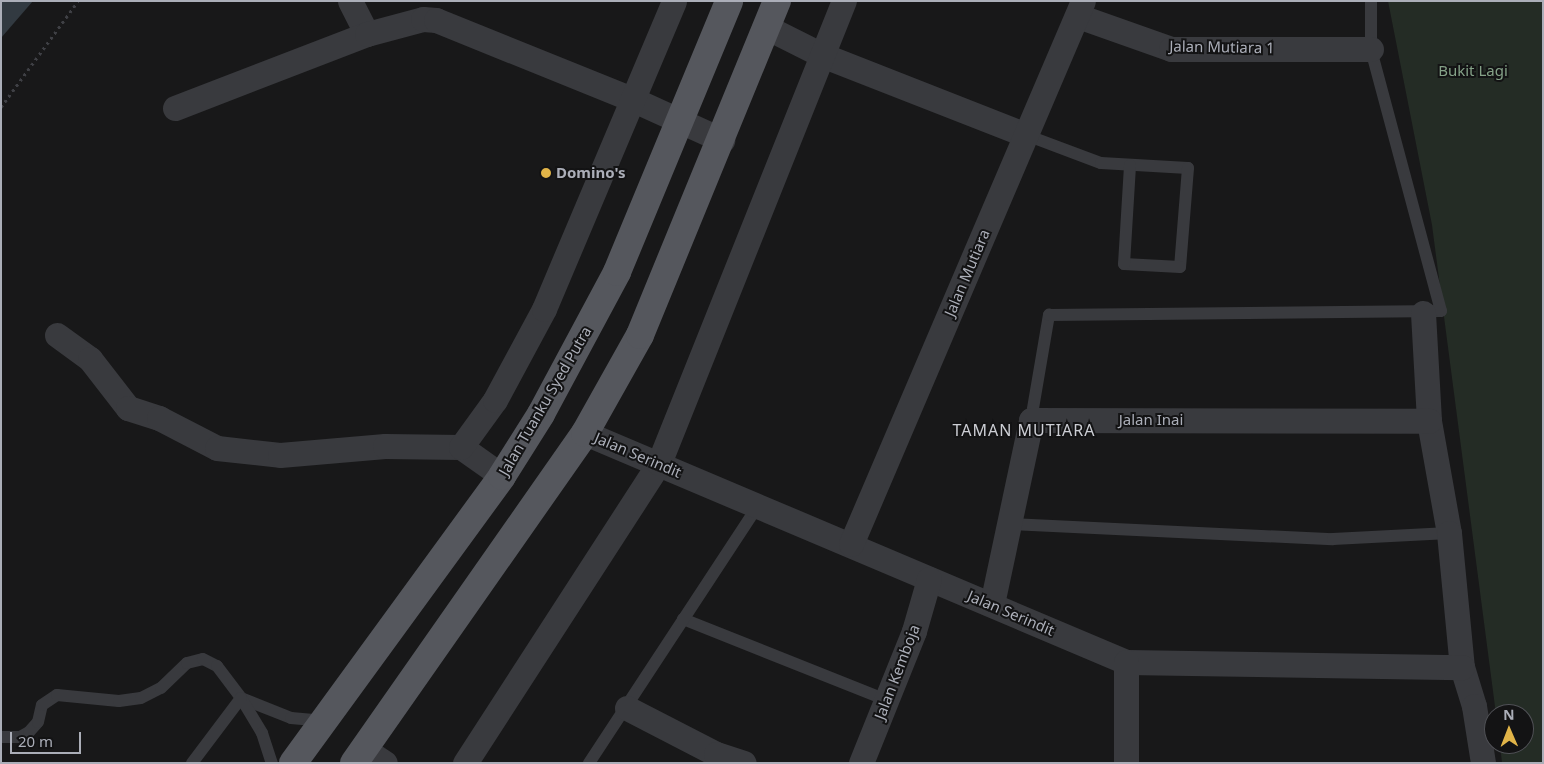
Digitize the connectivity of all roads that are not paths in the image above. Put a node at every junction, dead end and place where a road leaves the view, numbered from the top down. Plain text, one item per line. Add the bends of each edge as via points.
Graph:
1 (350, 1) edge
2 (674, 1) edge
3 (729, 1) edge
4 (777, 1) edge
5 (844, 1) edge
6 (1371, 1) edge
7 (1080, 8) edge
8 (435, 11) edge
9 (766, 27) junction
10 (367, 34) junction
11 (1371, 49) junction
12 (822, 55) junction
13 (634, 100) junction
14 (175, 108) dead end
15 (681, 122) junction
16 (1026, 135) junction
17 (722, 140) junction
18 (1130, 165) junction
19 (1423, 313) junction
20 (57, 335) dead end
21 (1031, 420) junction
22 (1429, 421) junction
23 (585, 433) junction
24 (461, 447) junction
25 (658, 463) junction
26 (502, 476) junction
27 (758, 506) junction
28 (1009, 524) junction
29 (1449, 533) junction
30 (851, 544) junction
31 (929, 579) junction
32 (992, 604) junction
33 (683, 619) junction
34 (1126, 662) junction
35 (1462, 667) junction
36 (242, 698) junction
37 (887, 700) junction
38 (627, 708) junction
39 (326, 722) junction
40 (1, 737) edge
41 (368, 758) edge
42 (192, 763) edge
43 (272, 763) edge
44 (293, 763) edge
45 (465, 763) edge
46 (589, 763) edge
47 (744, 763) edge
48 (861, 763) edge
49 (1126, 763) edge
50 (1483, 763) edge

1 - 10 street
2 - 13 street
3 - 15 main road, Jalan Tuanku Syed Putra
4 - 9 main road
5 - 12 street
6 - 11 lane
7 - 11 street, Jalan Mutiara 1 via 1170,49
7 - 16 street, Jalan Mutiara
8 - 10 street via 423,19
8 - 13 street
9 - 12 street
9 - 17 main road
10 - 14 street
11 - 19 lane via 1441,311
12 - 16 street
12 - 25 street
13 - 15 street
13 - 24 street via 544,309 495,400
15 - 17 street
15 - 26 main road, Jalan Tuanku Syed Putra via 617,272 541,414
16 - 18 lane via 1102,163
16 - 30 street, Jalan Mutiara
17 - 23 main road via 640,335
18 - 18 lane via 1188,168 1180,267 1124,264
19 - 21 lane via 1048,315
19 - 22 street
20 - 24 street via 90,359 128,408 159,418 217,448 280,455 385,446
21 - 22 street, Jalan Inai
21 - 28 street
22 - 29 street
23 - 25 street, Jalan Serindit
23 - 41 main road
24 - 26 street
25 - 27 street, Jalan Serindit
25 - 45 street
26 - 39 main road, Jalan Tuanku Syed Putra
27 - 30 street, Jalan Serindit
27 - 33 lane
28 - 29 lane via 1333,539
28 - 32 street
29 - 35 street
30 - 31 street, Jalan Serindit
31 - 32 street, Jalan Serindit
31 - 37 street, Jalan Kemboja
32 - 34 street, Jalan Serindit
33 - 37 lane
33 - 38 lane
34 - 35 street, Jalan Serindit
34 - 49 street
35 - 50 street via 1474,706
36 - 39 lane via 291,718
36 - 40 lane via 218,666 204,659 187,663 162,688 141,698 119,701 57,695 42,705 38,722 29,732 20,737
36 - 42 lane
36 - 43 lane via 262,733
37 - 48 street, Jalan Kemboja
38 - 46 lane
38 - 47 street via 716,754
39 - 44 main road, Jalan Tuanku Syed Putra

